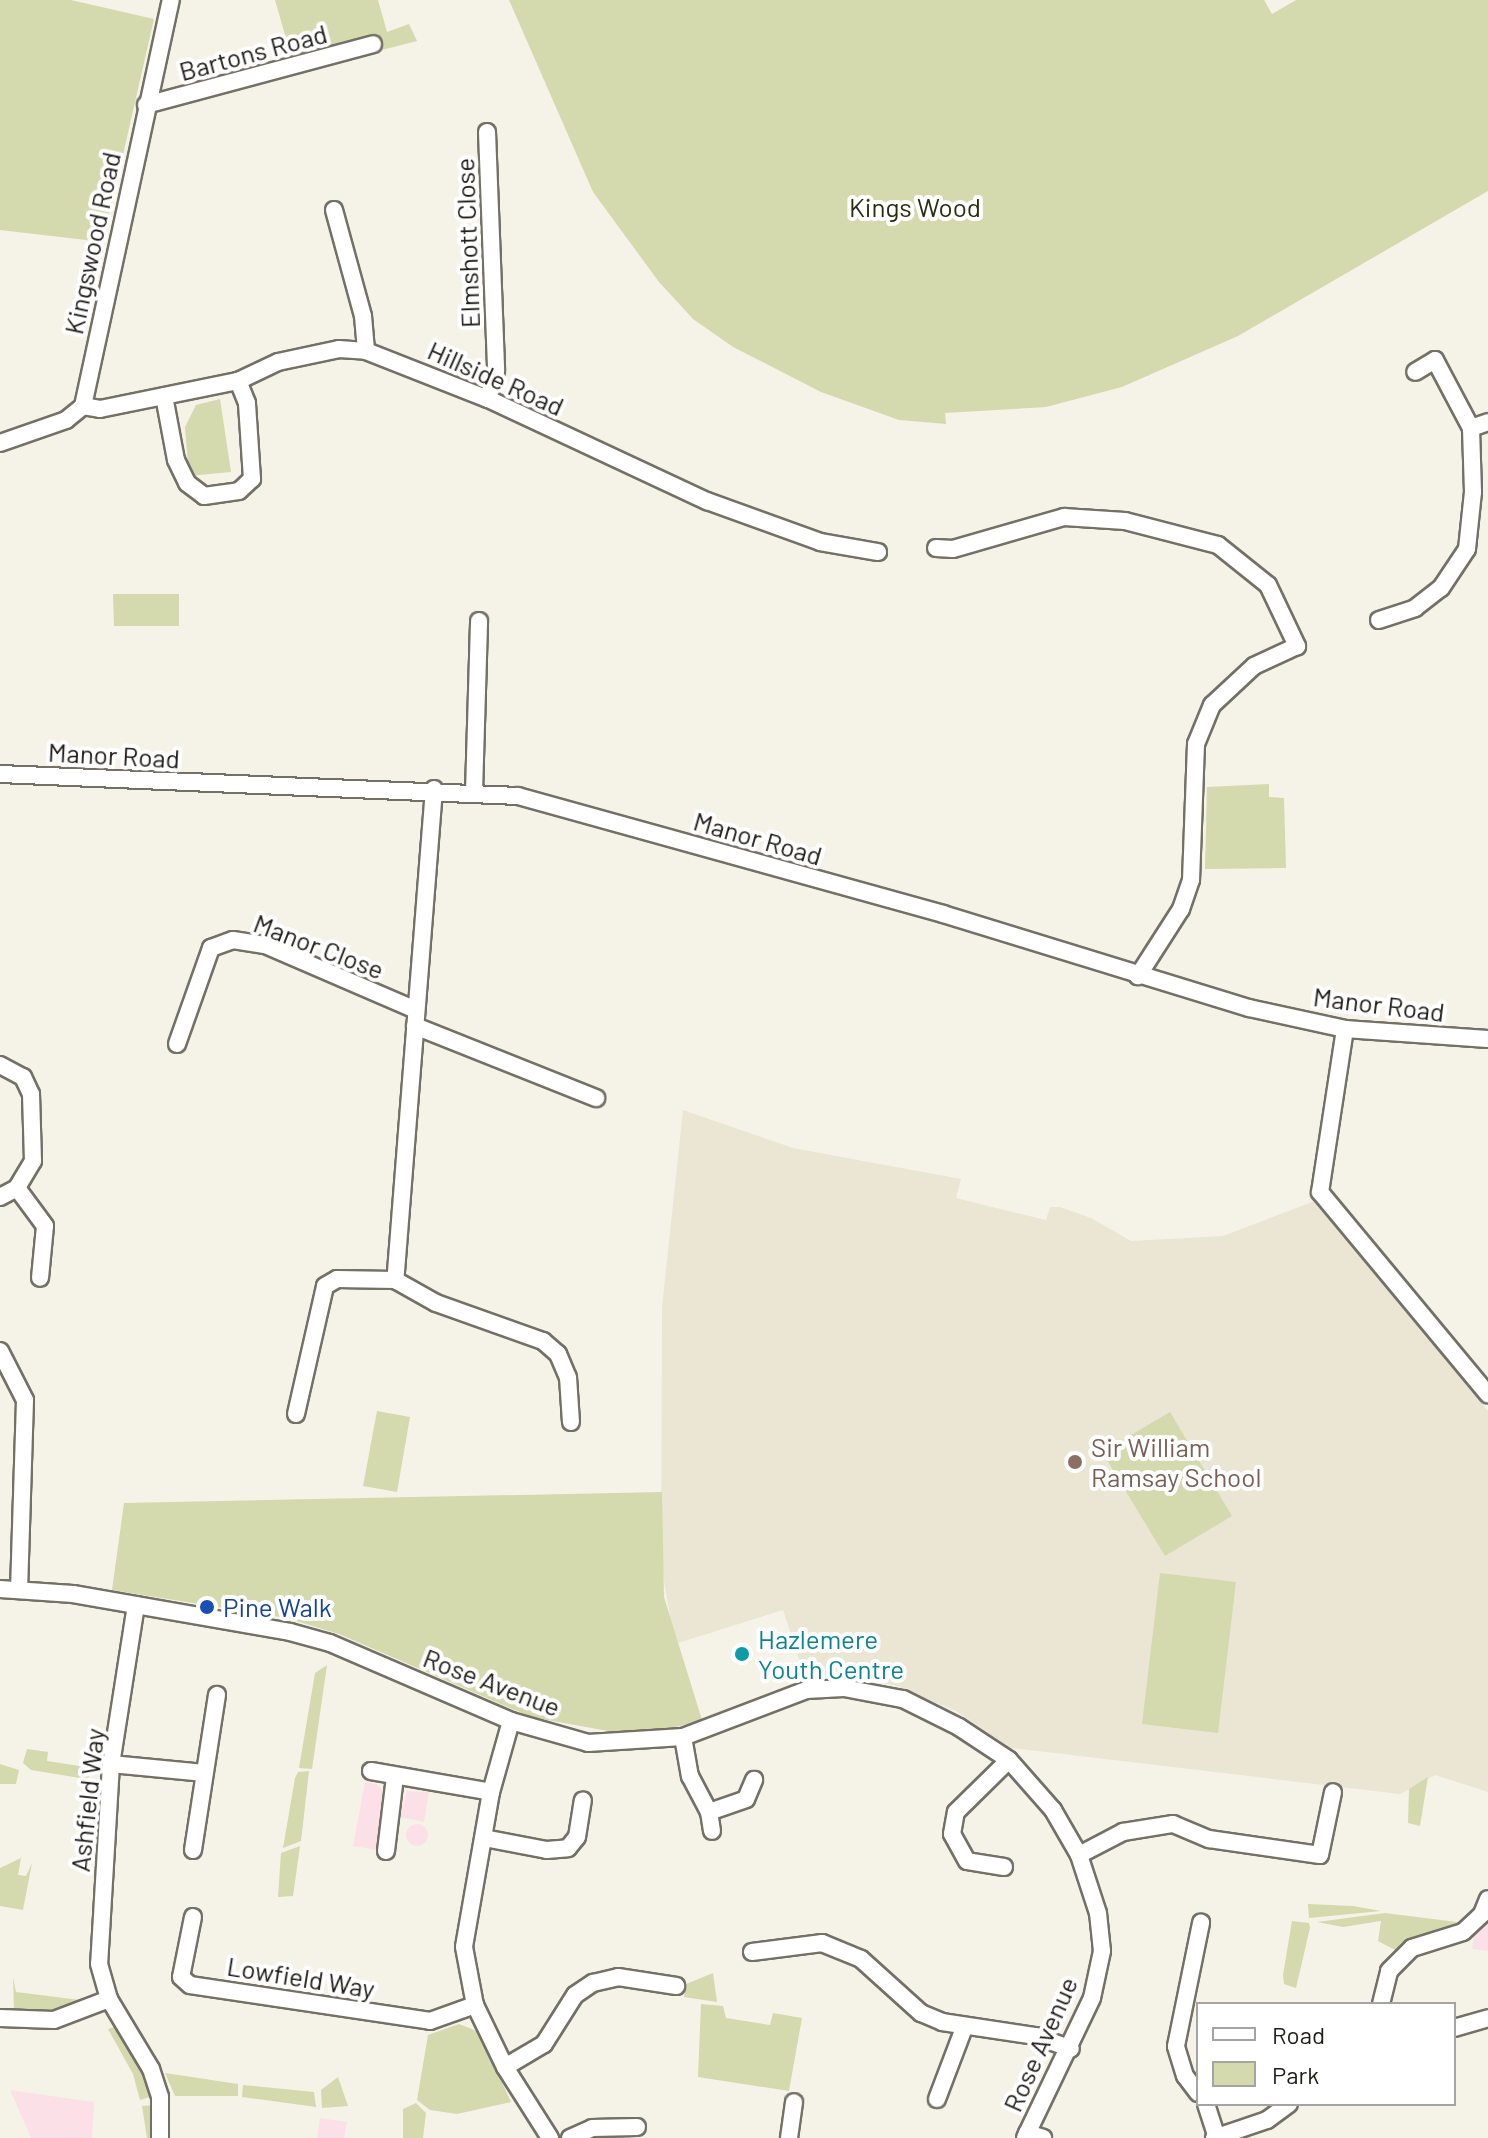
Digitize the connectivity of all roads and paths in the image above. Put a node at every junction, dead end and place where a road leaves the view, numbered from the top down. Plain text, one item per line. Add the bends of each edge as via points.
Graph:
1 (171, 0) edge
2 (373, 44) dead end
3 (146, 105) junction
4 (487, 132) dead end
5 (334, 210) dead end
6 (366, 351) junction
7 (1415, 372) dead end
8 (238, 381) junction
9 (164, 396) junction
10 (488, 399) junction
11 (83, 406) junction
12 (1488, 422) edge
13 (1471, 428) junction
14 (0, 443) edge
15 (936, 548) dead end
16 (878, 552) dead end
17 (1379, 620) dead end
18 (479, 621) dead end
19 (0, 774) edge
20 (434, 789) junction
21 (474, 792) junction
22 (1138, 976) junction
23 (416, 1018) junction
24 (1345, 1029) junction
25 (1488, 1039) edge
26 (177, 1044) dead end
27 (0, 1065) edge
28 (596, 1098) dead end
29 (17, 1188) junction
30 (0, 1197) edge
31 (40, 1278) dead end
32 (395, 1280) junction
33 (0, 1351) edge
34 (1488, 1394) edge
35 (296, 1414) dead end
36 (571, 1422) dead end
37 (0, 1589) edge
38 (19, 1590) junction
39 (136, 1605) junction
40 (217, 1695) dead end
41 (511, 1721) junction
42 (683, 1737) junction
43 (1009, 1760) junction
44 (111, 1764) junction
45 (371, 1771) dead end
46 (205, 1773) junction
47 (395, 1777) junction
48 (754, 1780) dead end
49 (491, 1792) junction
50 (1333, 1792) dead end
51 (583, 1800) dead end
52 (709, 1812) junction
53 (712, 1831) dead end
54 (484, 1838) junction
55 (193, 1850) dead end
56 (386, 1851) dead end
57 (1079, 1855) junction
58 (1004, 1867) dead end
59 (1488, 1899) edge
60 (193, 1917) dead end
61 (1201, 1923) dead end
62 (752, 1952) dead end
63 (676, 1986) dead end
64 (109, 1999) junction
65 (1381, 2002) edge
66 (475, 2005) junction
67 (0, 2018) edge
68 (1488, 2018) edge
69 (1456, 2027) edge
70 (964, 2028) junction
71 (1071, 2049) junction
72 (505, 2067) junction
73 (1196, 2090) edge
74 (937, 2099) dead end
75 (794, 2102) dead end
76 (1207, 2106) edge
77 (1286, 2106) edge
78 (637, 2127) dead end
79 (1032, 2136) edge
80 (160, 2138) edge
81 (550, 2138) edge
82 (570, 2138) edge
83 (789, 2138) edge
84 (1215, 2138) edge

1 - 3 street, Kingswood Road
2 - 3 street, Bartons Road
3 - 11 street, Kingswood Road
4 - 10 street, Elmshott Close via 496,371
5 - 6 street via 363,316
6 - 8 street, Hillside Road via 339,349 278,362
6 - 10 street, Hillside Road
7 - 13 street via 1435,360
8 - 9 street, Hillside Road
8 - 9 street via 247,403 252,479 239,491 204,496 187,483 176,460
9 - 11 street, Hillside Road via 100,409
10 - 16 street, Hillside Road via 707,501 820,542
11 - 14 street via 66,420
12 - 13 street
13 - 17 street via 1473,492 1467,549 1441,588 1415,608
15 - 22 street via 953,549 1064,517 1125,521 1218,545 1268,585 1297,646 1254,666 1212,705 1196,744 1191,880 1181,909
18 - 21 street
19 - 20 street, Manor Road
20 - 21 street, Manor Road
20 - 23 street, Manor Close
21 - 22 street, Manor Road via 518,796 744,858
22 - 24 street, Manor Road
23 - 26 street, Manor Close via 265,945 233,940 211,948
23 - 28 street, Manor Close
23 - 32 street, Manor Close
24 - 25 street, Manor Road
24 - 34 street via 1320,1192
27 - 29 street via 23,1077 31,1094 33,1161
29 - 30 street
29 - 31 street via 45,1226
32 - 35 street via 337,1279 325,1286
32 - 36 street via 436,1303 543,1341 558,1354 568,1377
33 - 38 street via 25,1400
37 - 38 street, Rose Avenue
38 - 39 street, Rose Avenue
39 - 41 street, Rose Avenue via 330,1643
39 - 44 street, Ashfield Way
40 - 46 street
41 - 42 street, Rose Avenue via 588,1743
41 - 49 street
42 - 43 street, Rose Avenue via 806,1690 844,1688 903,1699
42 - 52 street via 690,1776
43 - 57 street, Rose Avenue via 1053,1810
43 - 58 street via 956,1812 952,1834 967,1861
44 - 46 street
44 - 64 street, Ashfield Way via 98,1927 99,1964
45 - 47 street
46 - 55 street
47 - 49 street
47 - 56 street
48 - 52 street via 746,1799
49 - 54 street
50 - 57 street via 1320,1855 1209,1839 1173,1824 1123,1832
51 - 54 street via 577,1837 568,1848 547,1850
52 - 53 street
54 - 66 street via 464,1947
57 - 71 street, Rose Avenue via 1098,1913 1102,1951 1092,1998
59 - 65 street via 1482,1914 1463,1932 1412,1948 1389,1971
60 - 66 street, Lowfield Way via 181,1977 190,1985 430,2021
61 - 73 street via 1176,2046 1185,2076
62 - 70 street via 822,1943 861,1959 921,2013
63 - 72 street via 618,1977 593,1983 575,1995 544,2044
64 - 67 street via 54,2020
64 - 80 street, Ashfield Way via 151,2069 160,2097
66 - 72 street
68 - 69 street
70 - 71 street via 1036,2036
70 - 74 street
71 - 79 street, Rose Avenue
72 - 81 street
75 - 83 street
76 - 84 street
77 - 84 street via 1267,2120
78 - 82 street via 592,2128

